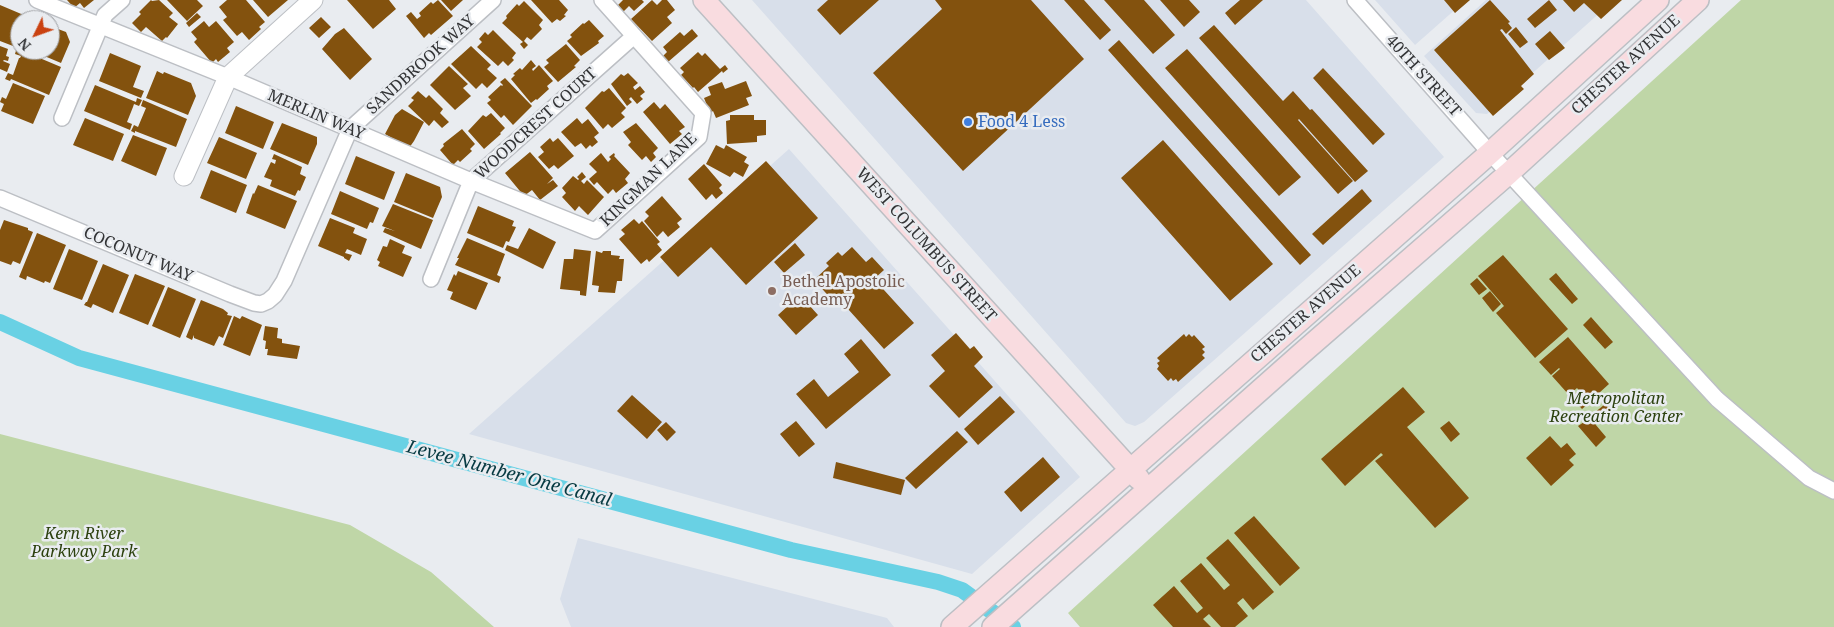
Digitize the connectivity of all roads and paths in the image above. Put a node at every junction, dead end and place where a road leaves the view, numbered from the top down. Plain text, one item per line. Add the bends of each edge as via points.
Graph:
1 (37, 0) edge
2 (122, 0) edge
3 (313, 0) edge
4 (493, 0) edge
5 (602, 0) edge
6 (704, 0) edge
7 (1354, 0) edge
8 (1658, 0) edge
9 (1698, 0) edge
10 (100, 26) junction
11 (634, 36) junction
12 (228, 77) junction
13 (62, 118) dead end
14 (350, 128) junction
15 (1490, 153) junction
16 (1509, 173) junction
17 (184, 176) dead end
18 (471, 181) junction
19 (0, 198) edge
20 (595, 231) joint
21 (431, 279) dead end
22 (275, 295) joint
23 (1130, 470) junction
24 (1148, 490) junction
25 (1834, 491) edge
26 (955, 624) edge
27 (993, 627) edge

1 - 10 street, MERLIN WAY
2 - 10 street via 105,15
3 - 12 street
4 - 14 street, SANDBROOK WAY
5 - 11 street
6 - 23 main road, WEST COLUMBUS STREET
7 - 15 street, 40TH STREET
8 - 15 main road, CHESTER AVENUE
9 - 16 main road, CHESTER AVENUE
10 - 12 street, MERLIN WAY
10 - 13 street
11 - 18 street, WOODCREST COURT
11 - 20 street, KINGMAN LANE via 703,113 702,128 699,137
12 - 14 street, MERLIN WAY
12 - 17 street
14 - 18 street, MERLIN WAY
14 - 22 street, SANDBROOK WAY
15 - 16 street, 40TH STREET
15 - 23 main road, CHESTER AVENUE
16 - 24 main road, CHESTER AVENUE
16 - 25 street, 40TH STREET via 1717,399 1809,478
18 - 20 street, MERLIN WAY
18 - 21 street, WOODCREST COURT
19 - 22 street, COCONUT WAY via 249,301 261,304
23 - 24 main road, WEST COLUMBUS STREET
23 - 26 main road, CHESTER AVENUE
24 - 27 main road, CHESTER AVENUE

